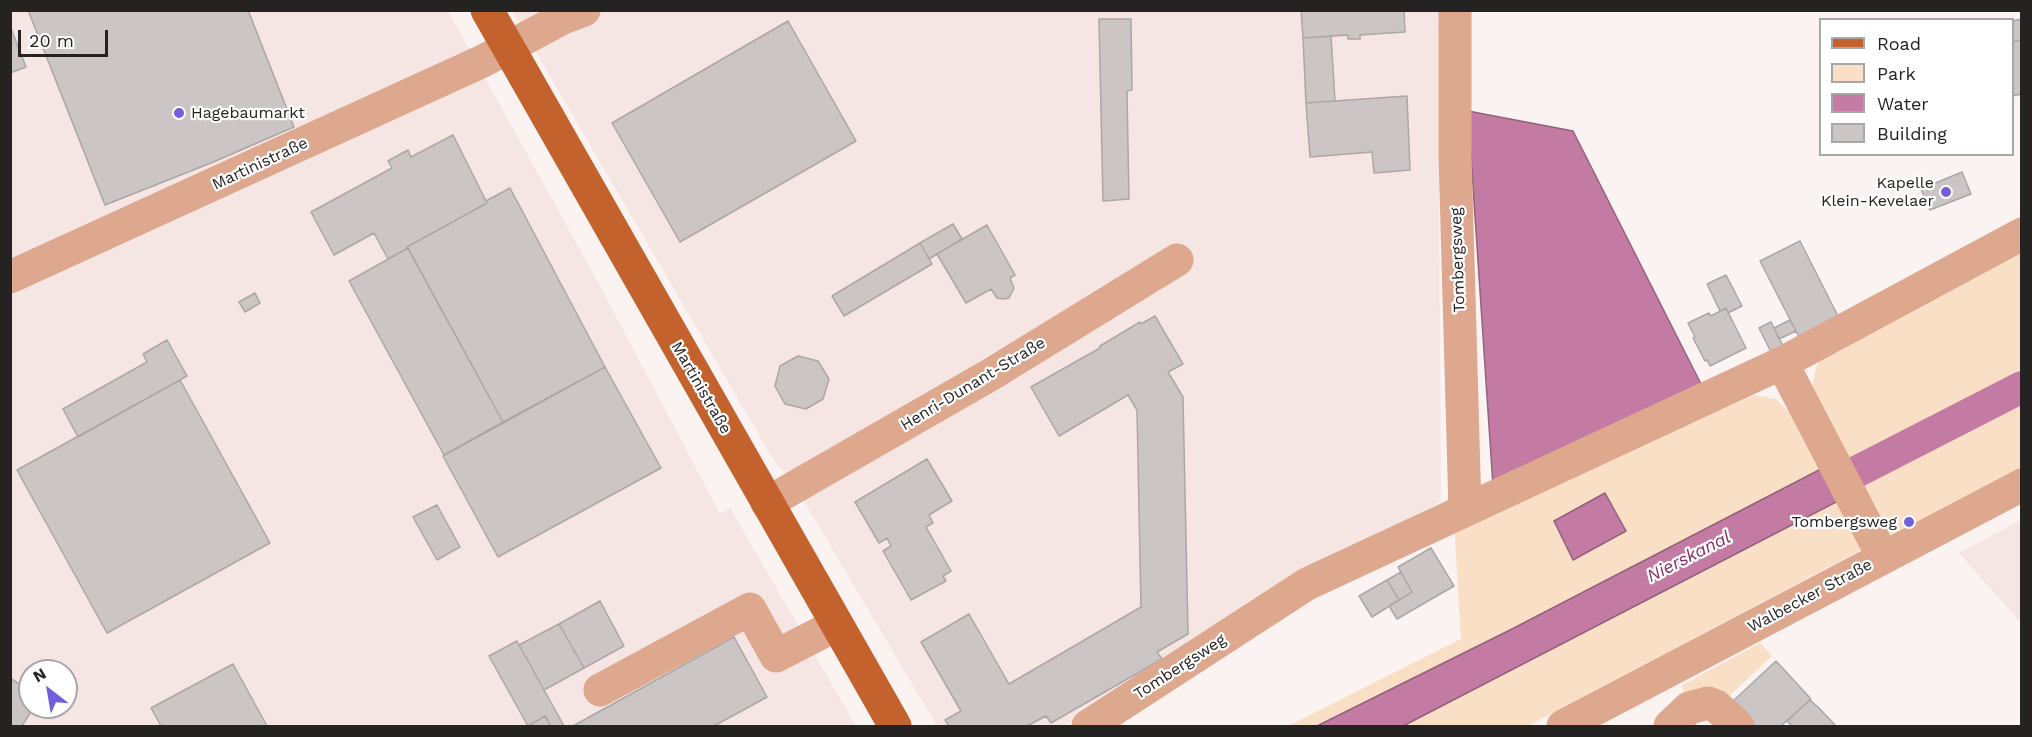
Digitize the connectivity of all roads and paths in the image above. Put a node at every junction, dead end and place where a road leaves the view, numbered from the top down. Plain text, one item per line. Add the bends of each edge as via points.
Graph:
1 (487, 10) edge
2 (584, 10) edge
3 (1455, 10) edge
4 (507, 48) junction
5 (2022, 234) edge
6 (1177, 260) dead end
7 (10, 277) edge
8 (1782, 363) junction
9 (2022, 485) edge
10 (767, 504) junction
11 (1465, 510) junction
12 (1883, 557) junction
13 (836, 624) junction
14 (600, 690) dead end
15 (1603, 717) edge
16 (895, 726) edge
17 (1088, 726) edge
18 (1563, 726) edge
19 (1670, 726) edge
20 (1738, 726) edge

1 - 4 main road, Martinistraße
2 - 4 street, Martinistraße
3 - 11 street, Tombergsweg
4 - 7 street, Martinistraße
4 - 10 main road, Martinistraße
5 - 8 street, Tombergsweg
6 - 10 street, Henri-Dunant-Straße via 990,375
8 - 11 street, Tombergsweg
8 - 12 street
9 - 12 street, Walbecker Straße
10 - 13 main road, Martinistraße
11 - 17 street, Tombergsweg via 1307,584
12 - 15 street, Walbecker Straße
13 - 14 street via 776,656 750,609
13 - 16 main road, Martinistraße
15 - 18 street, Walbecker Straße
19 - 20 street via 1689,708 1707,703

